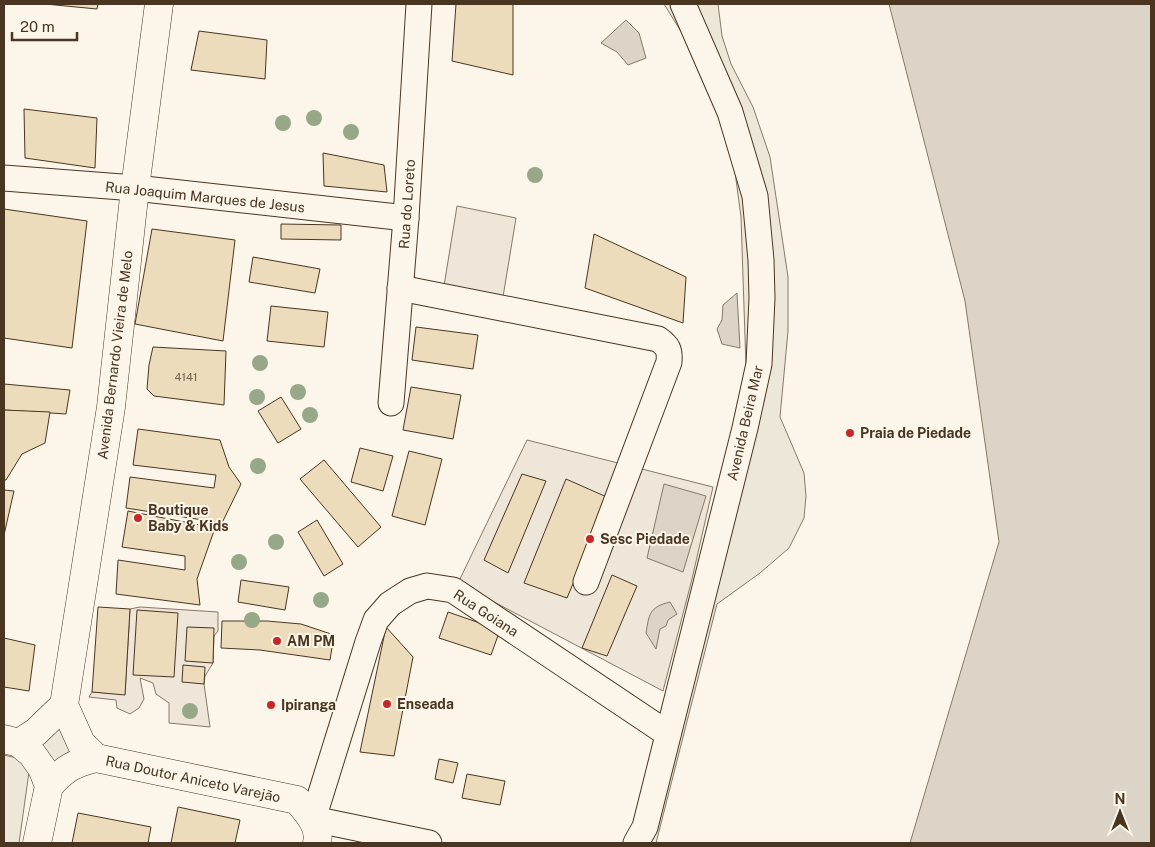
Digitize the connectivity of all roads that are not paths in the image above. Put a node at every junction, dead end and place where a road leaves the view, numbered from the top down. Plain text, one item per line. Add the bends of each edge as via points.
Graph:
1 (160, 4) edge
2 (419, 4) edge
3 (683, 4) edge
4 (4, 178) edge
5 (135, 188) junction
6 (406, 218) junction
7 (400, 288) junction
8 (391, 403) dead end
9 (586, 582) dead end
10 (64, 705) junction
11 (668, 734) junction
12 (11, 741) edge
13 (96, 758) junction
14 (49, 786) junction
15 (315, 831) edge
16 (37, 843) edge
17 (429, 843) edge
18 (636, 843) edge

1 - 5 main road, Avenida Bernardo Vieira de Melo
2 - 6 street, Rua do Loreto
3 - 11 street, Avenida Beira Mar via 730,112 755,196 762,298 759,364
4 - 5 street, Rua Joaquim Marques de Jesus
5 - 6 street, Rua Joaquim Marques de Jesus
5 - 10 main road, Avenida Bernardo Vieira de Melo via 111,407
6 - 7 street, Rua do Loreto
7 - 8 street, Rua do Loreto
7 - 9 street via 658,340 666,345 670,352 669,362
10 - 12 main road via 36,732
10 - 13 main road via 81,742
11 - 15 street, Rua Goiana via 453,590 427,586 410,591 390,604 376,620
11 - 18 street, Avenida Beira Mar via 645,827
12 - 14 main road via 32,754
13 - 14 main road via 63,771
13 - 15 main road, Rua Doutor Aniceto Varejão via 297,800
14 - 16 main road
15 - 17 street

